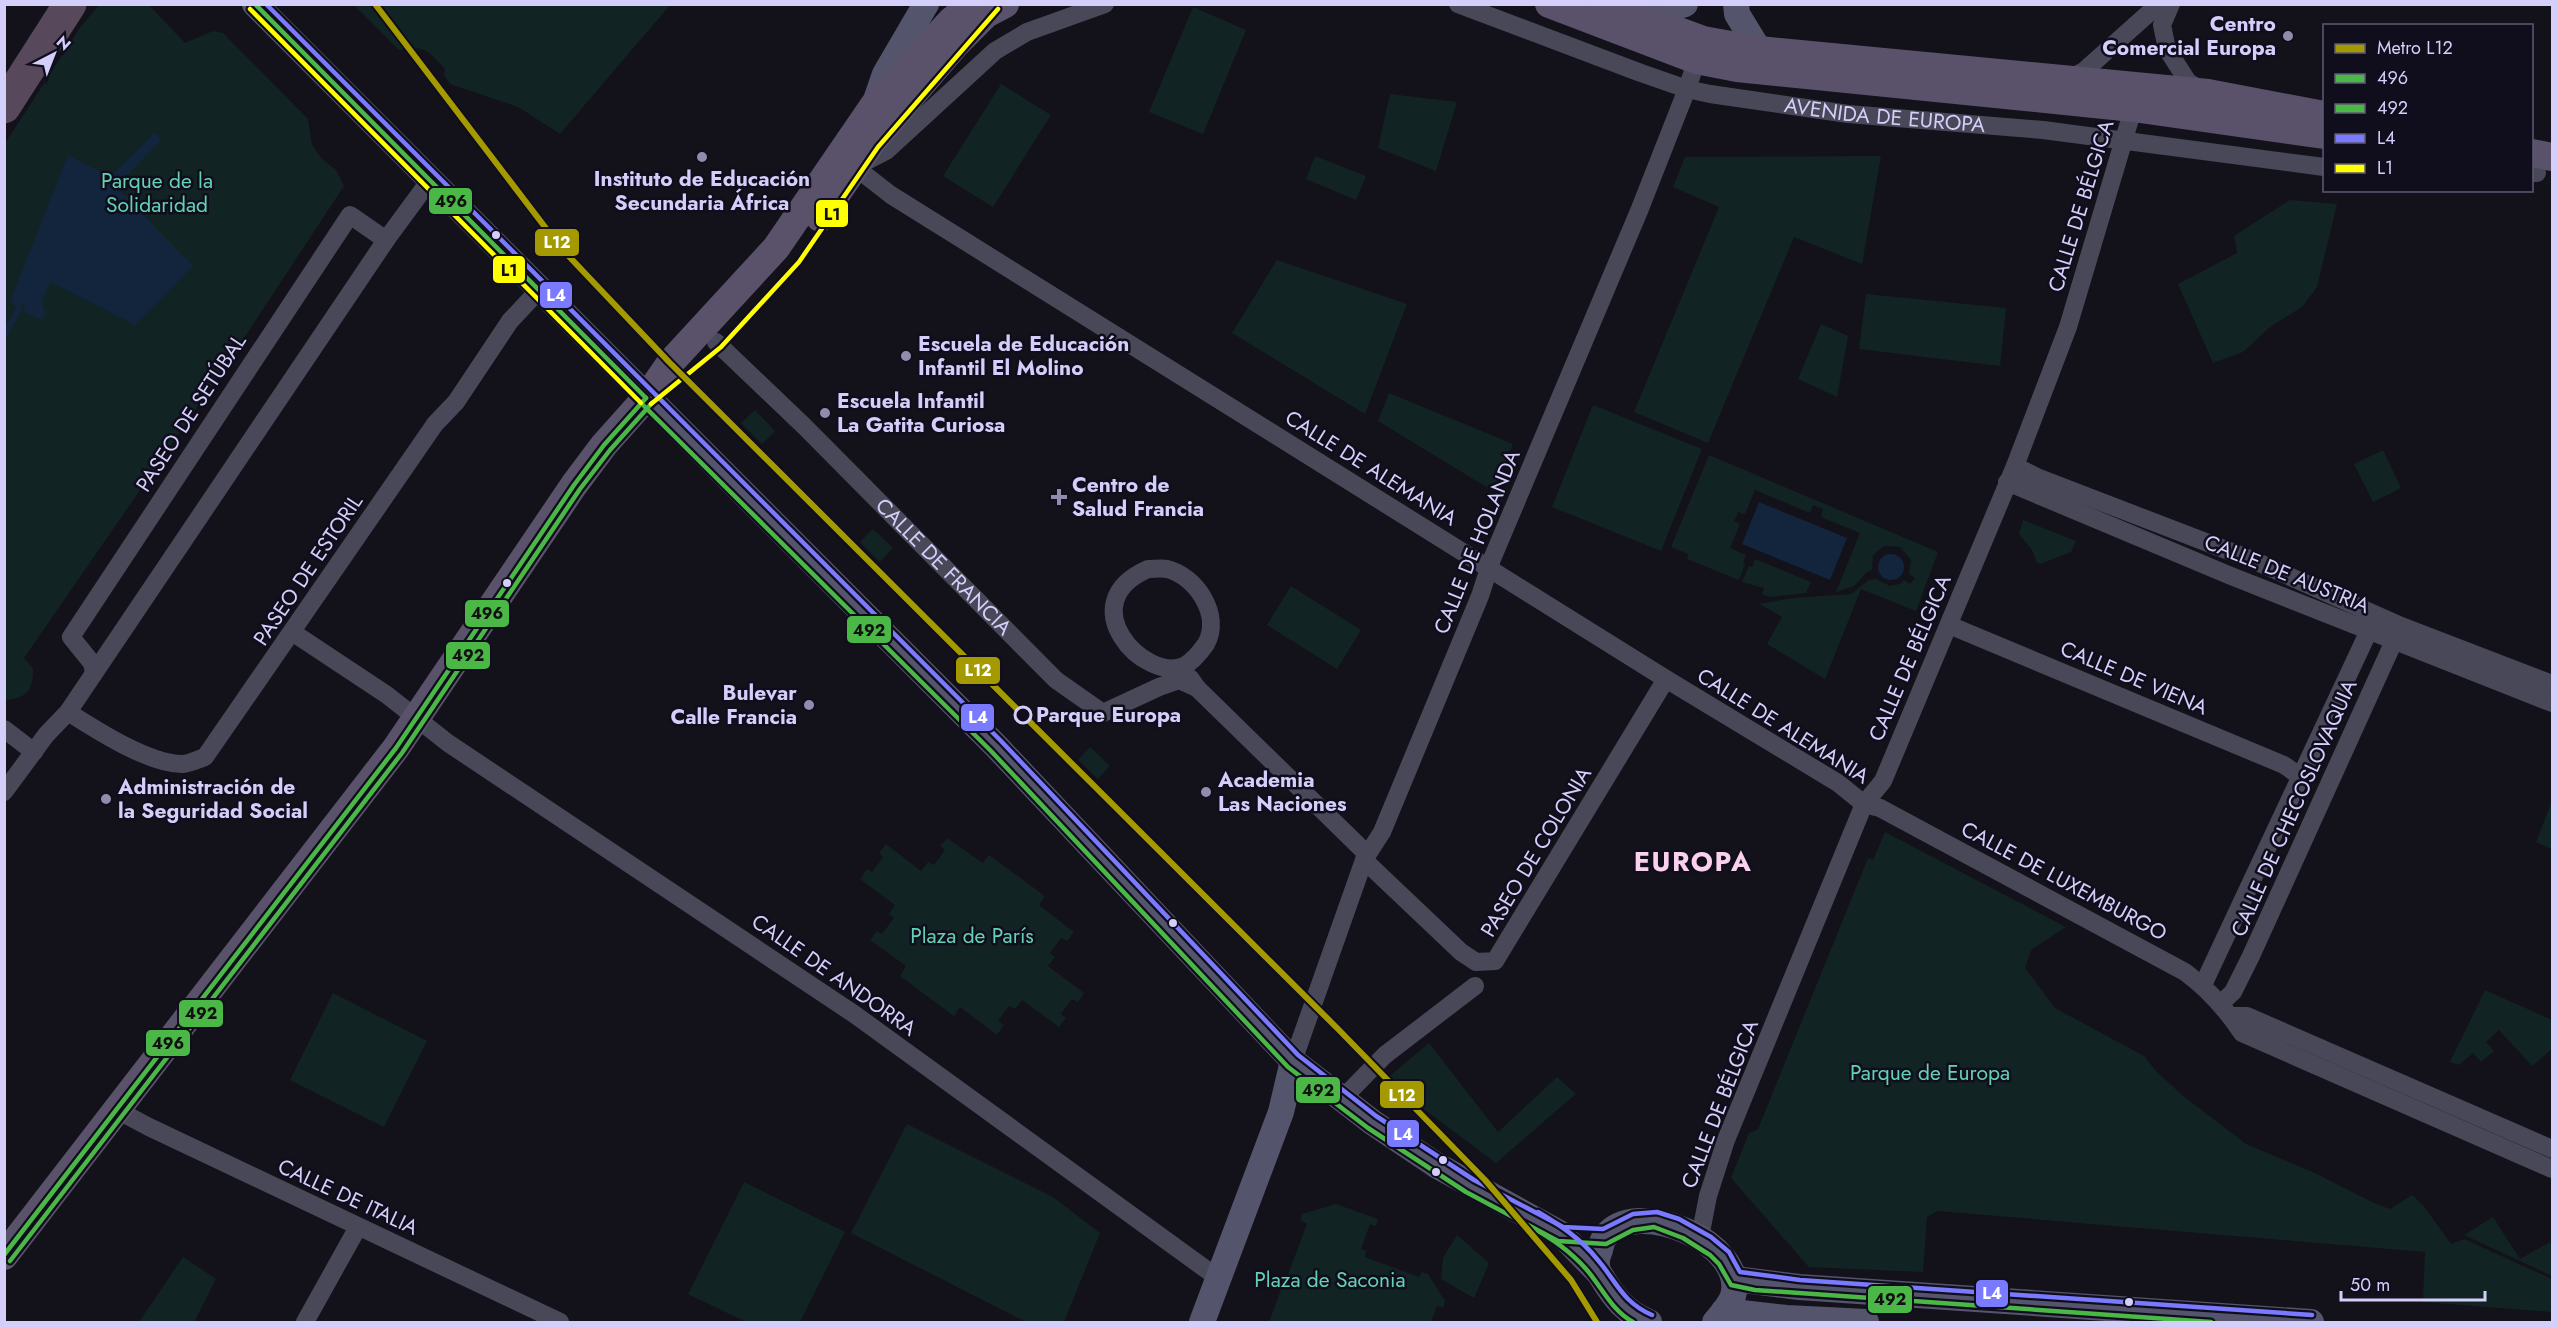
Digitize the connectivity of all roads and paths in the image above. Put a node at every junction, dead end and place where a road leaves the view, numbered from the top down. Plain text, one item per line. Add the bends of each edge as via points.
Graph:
1 (70, 4) edge
2 (255, 4) edge
3 (926, 4) edge
4 (1105, 4) edge
5 (1458, 4) edge
6 (1550, 4) edge
7 (1605, 4) edge
8 (1685, 4) edge
9 (1736, 4) edge
10 (2159, 4) edge
11 (2170, 4) edge
12 (982, 6) edge
13 (1640, 18) junction
14 (1700, 50) junction
15 (1759, 50) junction
16 (2065, 80) junction
17 (1687, 89) junction
18 (2208, 93) junction
19 (2136, 97) junction
20 (874, 105) junction
21 (4, 107) edge
22 (2323, 115) edge
23 (2323, 135) edge
24 (2125, 141) junction
25 (855, 167) junction
26 (2323, 167) edge
27 (430, 180) junction
28 (386, 240) junction
29 (539, 290) junction
30 (716, 342) junction
31 (646, 398) junction
32 (2011, 474) junction
33 (1489, 569) junction
34 (2373, 623) junction
35 (1949, 625) junction
36 (292, 632) junction
37 (2398, 634) junction
38 (1183, 666) junction
39 (94, 673) junction
40 (1666, 679) junction
41 (2553, 684) edge
42 (1197, 688) junction
43 (2553, 703) edge
44 (68, 712) junction
45 (417, 718) junction
46 (4, 729) edge
47 (34, 752) junction
48 (2301, 777) junction
49 (4, 792) edge
50 (1864, 804) junction
51 (1366, 857) junction
52 (2203, 985) junction
53 (1475, 986) dead end
54 (2225, 1010) junction
55 (1293, 1061) junction
56 (1342, 1099) junction
57 (117, 1110) junction
58 (2553, 1149) edge
59 (2553, 1169) edge
60 (358, 1227) junction
61 (1561, 1234) junction
62 (1605, 1237) junction
63 (1700, 1237) junction
64 (4, 1256) edge
65 (1597, 1271) junction
66 (1218, 1278) junction
67 (1735, 1279) junction
68 (1720, 1317) edge
69 (1781, 1320) edge
70 (305, 1323) edge
71 (560, 1323) edge
72 (1202, 1323) edge
73 (1649, 1323) edge
74 (1866, 1323) edge
75 (2311, 1323) edge

1 - 21 highway
2 - 27 main road
3 - 20 main road via 885,74
4 - 25 street via 1027,32 995,51 886,150
5 - 17 street, AVENIDA DE EUROPA
6 - 14 main road, AVENIDA DE EUROPA
7 - 13 main road, AVENIDA DE EUROPA
8 - 13 main road
9 - 15 main road via 1737,14
10 - 16 street via 2084,71
11 - 18 street via 2162,25 2167,49 2188,82
12 - 20 main road via 951,21
12 - 25 main road via 957,43
13 - 14 main road, AVENIDA DE EUROPA
14 - 15 main road, AVENIDA DE EUROPA
14 - 17 street, CALLE DE HOLANDA
14 - 19 main road, AVENIDA DE EUROPA via 1737,68
15 - 16 main road, AVENIDA DE EUROPA
16 - 19 main road, AVENIDA DE EUROPA
17 - 24 street, AVENIDA DE EUROPA via 1848,114
17 - 33 street, CALLE DE HOLANDA
18 - 19 main road, AVENIDA DE EUROPA
18 - 22 main road, AVENIDA DE EUROPA
19 - 23 main road, AVENIDA DE EUROPA
19 - 24 street, CALLE DE BÉLGICA
20 - 31 main road via 777,248 671,362
24 - 26 street, AVENIDA DE EUROPA
24 - 32 street, CALLE DE BÉLGICA via 2068,327
25 - 30 main road via 793,257
25 - 33 street, CALLE DE ALEMANIA via 910,207
27 - 28 street
27 - 29 main road
28 - 39 street
28 - 39 street, PASEO DE SETÚBAL via 350,215 71,637 92,663
29 - 31 main road
29 - 36 street, PASEO DE ESTORIL via 510,321 456,402 435,424
30 - 31 main road
30 - 42 street, CALLE DE FRANCIA via 1056,680 1103,713 1179,680
31 - 45 main road via 574,485
31 - 55 main road via 996,746
32 - 34 street, CALLE DE AUSTRIA
32 - 35 street, CALLE DE BÉLGICA
33 - 40 street, CALLE DE ALEMANIA
33 - 51 street, CALLE DE HOLANDA via 1382,832
34 - 37 street, CALLE DE AUSTRIA
34 - 48 street, CALLE DE CHECOSLOVAQUIA
35 - 48 street, CALLE DE VIENA via 2284,765
35 - 50 street, CALLE DE BÉLGICA via 1883,781
36 - 44 street, PASEO DE ESTORIL via 205,757 184,764 164,761 107,736
36 - 45 street, CALLE DE ANDORRA
37 - 41 street, CALLE DE AUSTRIA
37 - 43 street, CALLE DE AUSTRIA
37 - 54 street, CALLE DE CHECOSLOVAQUIA
38 - 38 street via 1207,642 1210,611 1203,597 1182,576 1166,569 1148,569 1132,576 1120,589 1114,605 1115,623 1123,639 1146,662 1164,667
38 - 42 street
39 - 44 street
40 - 50 street, CALLE DE ALEMANIA via 1838,783
40 - 51 street, PASEO DE COLONIA via 1495,961 1476,962 1461,952
42 - 51 street
44 - 47 street
45 - 57 main road
45 - 66 street, CALLE DE ANDORRA via 448,743 854,1014
46 - 47 street
47 - 49 street
48 - 52 street, CALLE DE CHECOSLOVAQUIA
50 - 52 street, CALLE DE LUXEMBURGO via 1880,808
50 - 63 street, CALLE DE BÉLGICA via 1726,1140
51 - 55 street, CALLE DE HOLANDA
52 - 54 street, CALLE DE LUXEMBURGO
53 - 56 street via 1385,1055
54 - 58 street via 2247,1016
54 - 59 street, CALLE DE LUXEMBURGO via 2242,1033
55 - 56 main road
55 - 66 main road via 1281,1112
56 - 61 main road via 1436,1165
57 - 60 street, CALLE DE ITALIA
57 - 64 main road
60 - 70 street
60 - 71 street, CALLE DE ITALIA
61 - 62 main road
61 - 65 main road
62 - 63 main road via 1618,1227 1648,1219
62 - 65 main road via 1597,1257
63 - 67 main road via 1723,1256
65 - 73 main road via 1615,1299 1633,1316
66 - 72 main road
67 - 68 main road via 1733,1297
67 - 75 main road via 1799,1287
68 - 69 main road
69 - 74 main road

